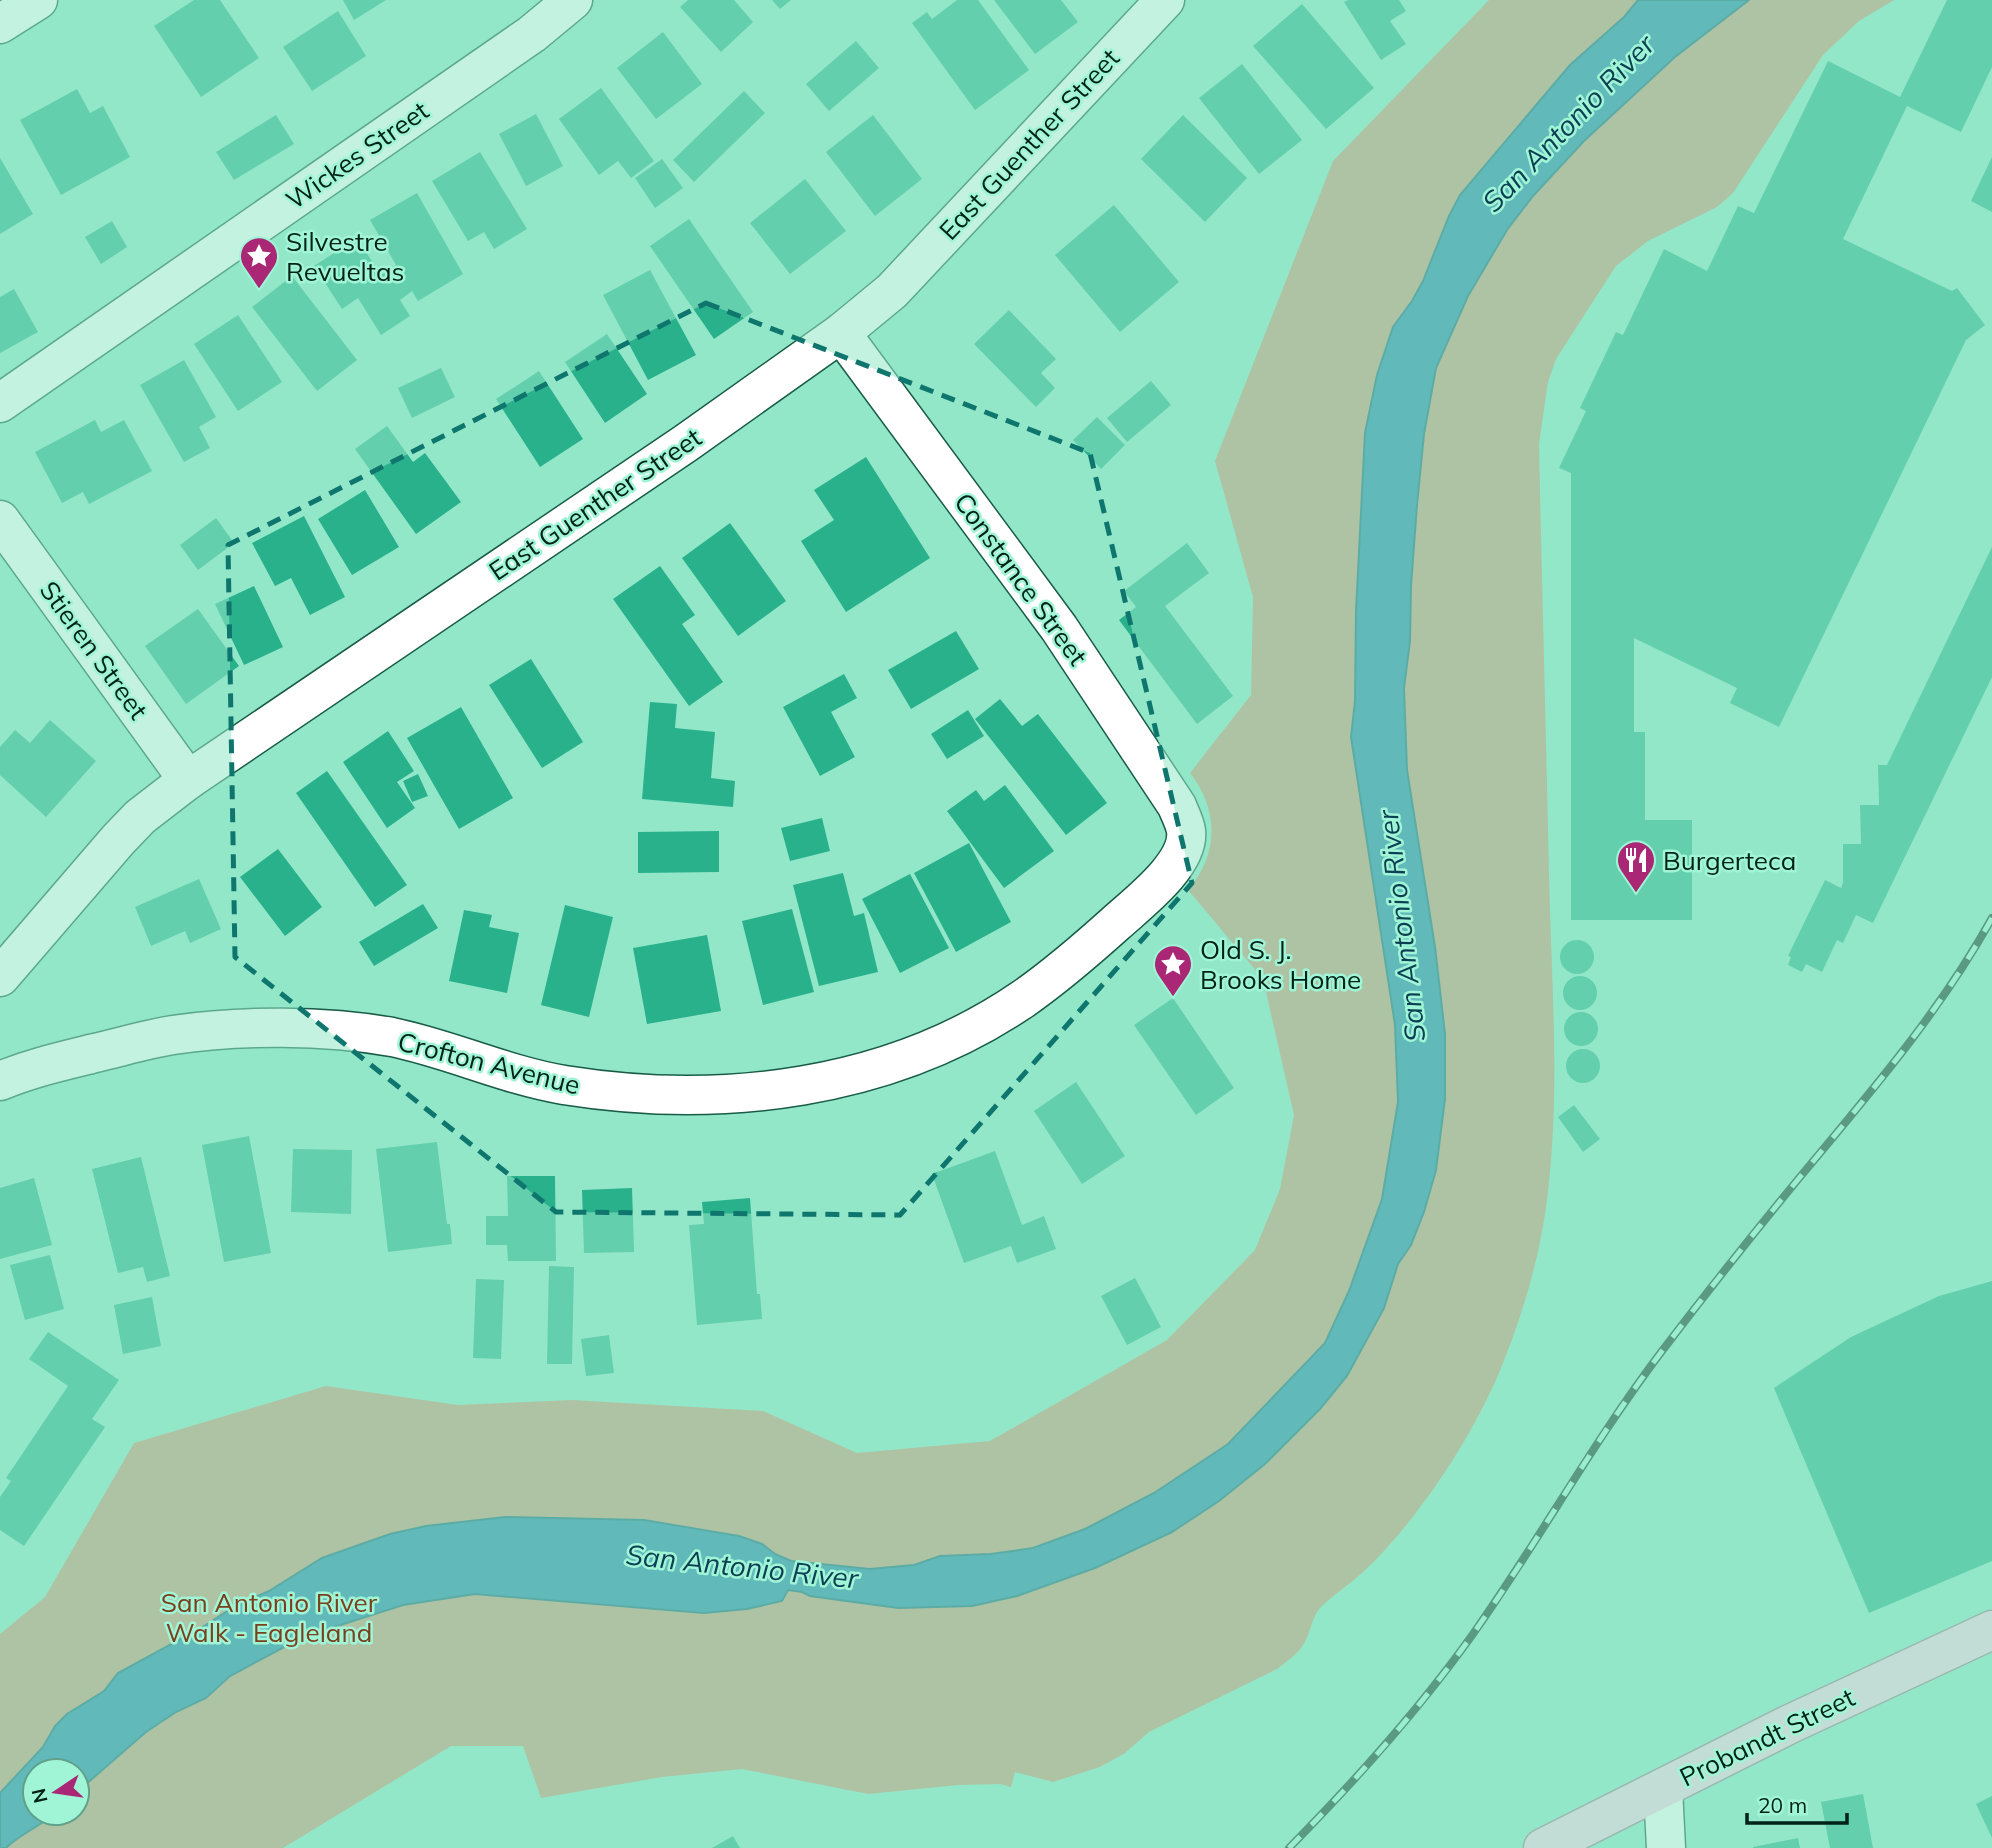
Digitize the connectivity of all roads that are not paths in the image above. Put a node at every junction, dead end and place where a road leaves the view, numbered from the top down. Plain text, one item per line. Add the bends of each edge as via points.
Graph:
1 (38, 0) edge
2 (573, 0) edge
3 (1164, 0) edge
4 (0, 24) edge
5 (841, 333) junction
6 (0, 403) edge
7 (0, 520) edge
8 (188, 780) junction
9 (1187, 833) joint
10 (0, 977) edge
11 (0, 1081) edge
12 (1992, 1630) edge
13 (1663, 1789) junction
14 (1543, 1848) edge
15 (1666, 1848) edge

1 - 4 street
2 - 6 street, Wickes Street via 520,42
3 - 5 street, East Guenther Street via 892,291
5 - 8 street, East Guenther Street
5 - 9 street, Constance Street via 1059,628 1177,806
7 - 8 street, Stieren Street
8 - 10 street, East Guenther Street via 118,839
9 - 11 street, Crofton Avenue via 1180,860 1157,885 1071,964 1021,1000 912,1056 853,1076 793,1089 731,1095 635,1094 527,1077 390,1037 257,1027 172,1035 28,1069
12 - 13 main road, Probandt Street
13 - 14 main road, Probandt Street
13 - 15 street

